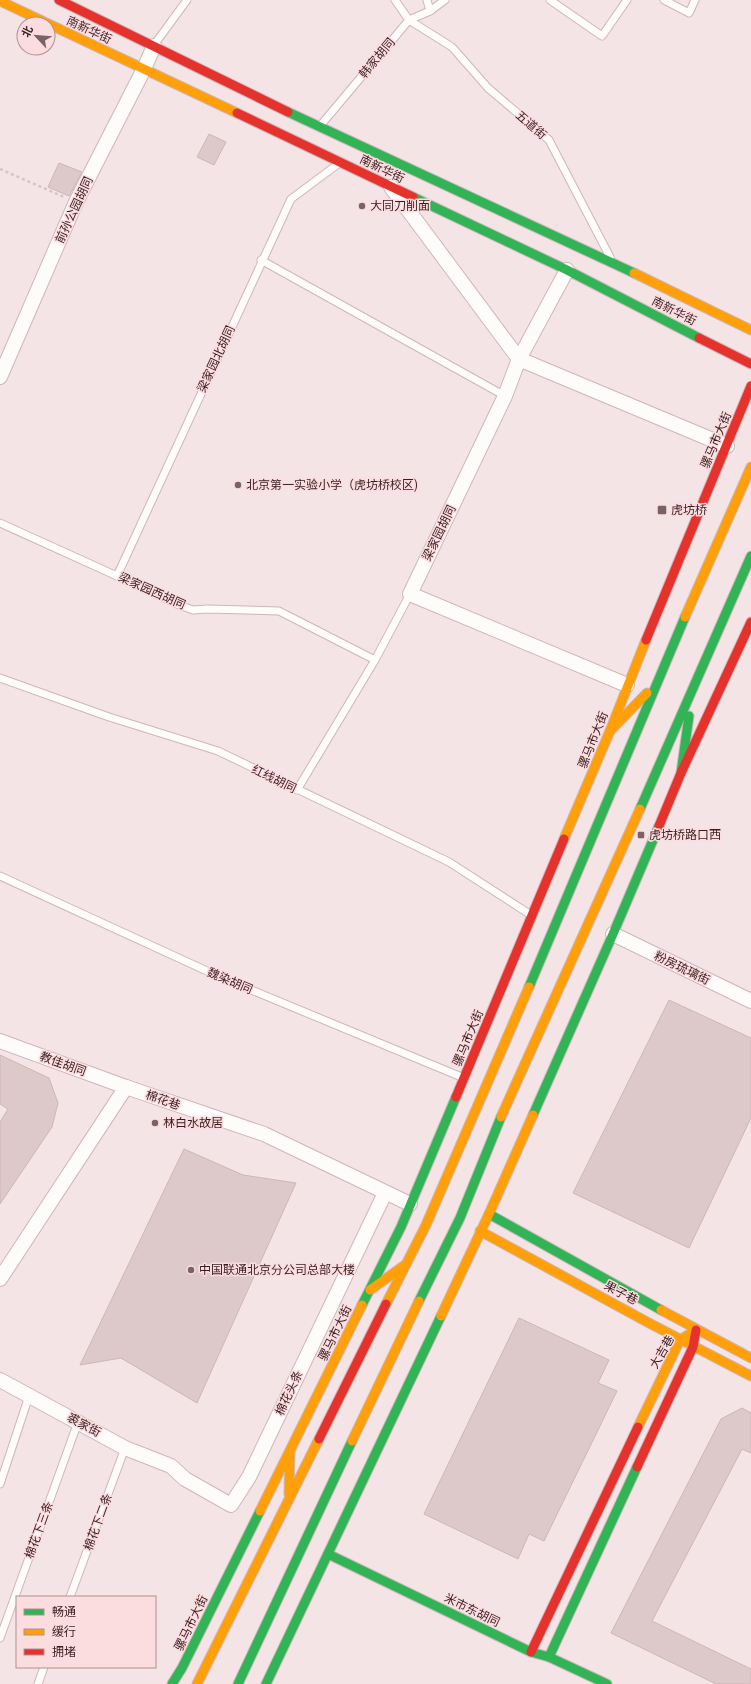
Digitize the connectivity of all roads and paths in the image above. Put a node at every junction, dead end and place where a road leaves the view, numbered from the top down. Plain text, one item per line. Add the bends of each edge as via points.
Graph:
1 (59, 0) edge
2 (187, 0) edge
3 (394, 0) edge
4 (427, 0) edge
5 (445, 0) edge
6 (550, 0) edge
7 (627, 0) edge
8 (664, 0) edge
9 (695, 0) edge
10 (0, 1) edge
11 (430, 11) junction
12 (409, 20) junction
13 (154, 46) junction
14 (144, 69) junction
15 (318, 127) junction
16 (340, 163) junction
17 (0, 169) edge
18 (391, 187) junction
19 (76, 202) junction
20 (261, 260) junction
21 (613, 263) junction
22 (567, 270) junction
23 (751, 330) edge
24 (519, 359) junction
25 (751, 364) edge
26 (0, 377) edge
27 (751, 386) edge
28 (505, 396) junction
29 (726, 446) junction
30 (751, 467) edge
31 (0, 523) edge
32 (751, 556) edge
33 (117, 576) junction
34 (410, 594) junction
35 (751, 622) edge
36 (375, 660) junction
37 (0, 678) edge
38 (656, 684) junction
39 (627, 685) junction
40 (692, 693) junction
41 (610, 731) junction
42 (681, 773) junction
43 (297, 790) junction
44 (0, 876) edge
45 (532, 916) junction
46 (612, 934) junction
47 (751, 1001) edge
48 (0, 1041) edge
49 (464, 1078) junction
50 (126, 1087) junction
51 (385, 1193) junction
52 (410, 1204) junction
53 (489, 1214) junction
54 (480, 1231) junction
55 (407, 1264) junction
56 (0, 1279) edge
57 (370, 1290) junction
58 (696, 1330) junction
59 (680, 1340) junction
60 (693, 1347) junction
61 (751, 1358) edge
62 (751, 1376) edge
63 (0, 1380) edge
64 (29, 1396) junction
65 (78, 1422) junction
66 (125, 1448) junction
67 (290, 1451) junction
68 (171, 1466) joint
69 (0, 1484) edge
70 (288, 1501) junction
71 (328, 1554) junction
72 (70, 1596) edge
73 (0, 1638) edge
74 (531, 1652) junction
75 (549, 1657) junction
76 (44, 1668) edge
77 (38, 1684) edge
78 (172, 1684) edge
79 (197, 1684) edge
80 (238, 1684) edge
81 (266, 1684) edge
82 (607, 1684) edge

1 - 13 main road, 南新华街
2 - 13 lane
3 - 12 lane
4 - 11 lane
5 - 11 lane, 韩家胡同
6 - 7 lane via 602,36
8 - 9 lane via 689,13
10 - 14 main road, 南新华街
11 - 12 lane, 韩家胡同
12 - 15 lane, 韩家胡同
12 - 21 lane, 五道街 via 452,48 488,88 549,140
13 - 14 street, 前孙公园胡同
13 - 15 main road, 南新华街
14 - 16 main road, 南新华街
14 - 19 street, 前孙公园胡同
15 - 21 main road, 南新华街
16 - 18 main road, 南新华街
16 - 20 lane, 梁家园北胡同 via 290,199
17 - 19 path
18 - 22 main road, 南新华街
18 - 24 street
19 - 26 street, 前孙公园胡同
20 - 28 lane
20 - 33 lane, 梁家园北胡同
21 - 23 main road, 南新华街
22 - 24 street, 梁家园胡同
22 - 25 main road, 南新华街
24 - 28 street, 梁家园胡同
24 - 29 street
27 - 29 main road, 骡马市大街
28 - 34 street, 梁家园胡同
29 - 39 main road, 骡马市大街
30 - 38 main road
31 - 33 lane, 梁家园西胡同
32 - 40 main road
33 - 36 lane, 梁家园西胡同 via 193,610 279,611
34 - 36 lane, 梁家园胡同
34 - 39 street
35 - 42 main road
36 - 43 lane, 梁家园胡同
37 - 43 lane, 红线胡同 via 109,718 218,751
38 - 41 main road
38 - 55 main road via 478,1108
39 - 41 main road, 骡马市大街
40 - 42 main road
40 - 80 main road via 503,1113 460,1218 379,1383
41 - 45 main road, 骡马市大街
42 - 46 main road
43 - 45 lane, 红线胡同 via 449,862
44 - 49 lane, 魏染胡同 via 220,977
45 - 49 main road, 骡马市大街
46 - 47 street, 粉房琉璃街
46 - 53 main road
48 - 50 street, 教佳胡同
49 - 52 main road, 骡马市大街
50 - 51 street, 棉花巷 via 264,1134
50 - 56 street
51 - 52 street, 棉花巷
51 - 68 street, 棉花头条 via 249,1477 231,1505 185,1479
52 - 57 main road, 骡马市大街
53 - 54 main road
53 - 58 main road, 果子巷
54 - 59 main road, 果子巷
54 - 71 main road
55 - 57 main road
55 - 70 main road
57 - 67 main road, 骡马市大街
58 - 59 main road, 大吉巷
58 - 60 main road, 大吉巷
58 - 61 main road, 果子巷
59 - 60 main road, 果子巷
59 - 74 main road, 大吉巷
60 - 62 main road, 果子巷
60 - 75 main road, 大吉巷
63 - 64 street, 裘家街
64 - 65 street, 裘家街
64 - 69 lane
65 - 66 street, 裘家街
65 - 73 lane, 棉花下三条
66 - 68 street, 裘家街
66 - 72 lane, 棉花下二条
67 - 70 main road
67 - 78 main road, 骡马市大街
70 - 79 main road
71 - 74 main road, 米市东胡同
71 - 81 main road
74 - 75 main road, 米市东胡同
75 - 82 main road, 米市东胡同
76 - 77 lane

